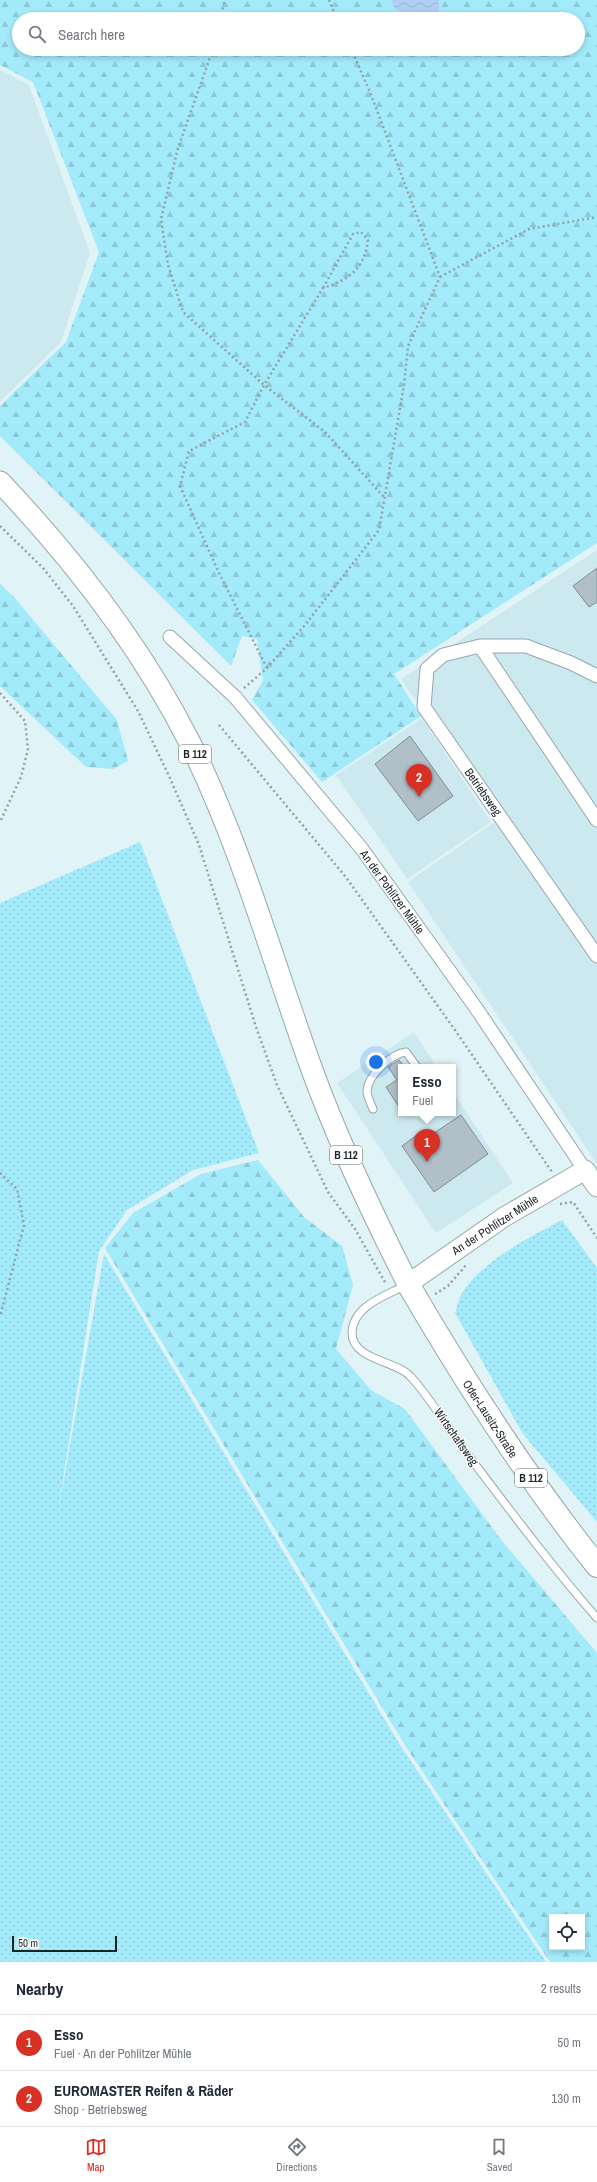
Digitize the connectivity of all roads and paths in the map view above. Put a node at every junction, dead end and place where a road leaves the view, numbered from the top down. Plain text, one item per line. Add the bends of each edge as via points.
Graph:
1 (224, 0) edge
2 (329, 0) edge
3 (221, 12) edge
4 (334, 12) edge
5 (211, 56) edge
6 (354, 56) edge
7 (597, 216) edge
8 (440, 277) junction
9 (323, 288) junction
10 (264, 385) junction
11 (0, 482) edge
12 (384, 498) junction
13 (170, 637) dead end
14 (480, 646) junction
15 (267, 668) junction
16 (597, 676) edge
17 (0, 693) edge
18 (235, 697) junction
19 (219, 725) dead end
20 (597, 820) edge
21 (0, 822) edge
22 (597, 956) edge
23 (415, 1064) edge
24 (373, 1109) dead end
25 (585, 1170) junction
26 (0, 1173) edge
27 (561, 1184) junction
28 (597, 1187) edge
29 (573, 1202) dead end
30 (408, 1284) junction
31 (0, 1317) edge
32 (597, 1566) edge
33 (597, 1618) edge

1 - 3 path
2 - 4 path
5 - 10 path via 178,148 161,219 168,265 183,312
6 - 8 path
7 - 8 path via 529,229
8 - 12 path via 408,346 404,385
9 - 9 path via 354,234 361,232 368,240 367,253 358,269 340,283
9 - 10 path
10 - 12 path via 325,432
10 - 15 path via 245,422 189,451 180,486 219,573
11 - 30 main road, B 112 via 63,550 124,631 151,673 190,744 236,851 327,1110 365,1200
12 - 15 path via 379,530
13 - 18 street, An der Pohlitzer Mühle
14 - 16 street, Betriebsweg via 526,646 572,663
14 - 20 street
14 - 22 street, Betriebsweg via 444,655 427,669 424,707
15 - 18 path
17 - 21 path via 25,721 28,749 21,777
18 - 25 street, An der Pohlitzer Mühle via 362,850 476,1008
19 - 27 path via 345,876
23 - 24 lane via 406,1052 400,1053 373,1073 367,1091
25 - 27 main road, An der Pohlitzer Mühle
25 - 28 main road, An der Pohlitzer Mühle
26 - 31 path via 17,1189 24,1225
27 - 29 path
27 - 30 main road, An der Pohlitzer Mühle via 504,1217
30 - 32 highway, Oder-Lausitz-Straße / B 112 via 469,1387 519,1462
30 - 33 lane, Wirtschaftsweg via 362,1309 352,1333 357,1345 373,1358 407,1372 423,1390 444,1424 543,1555

